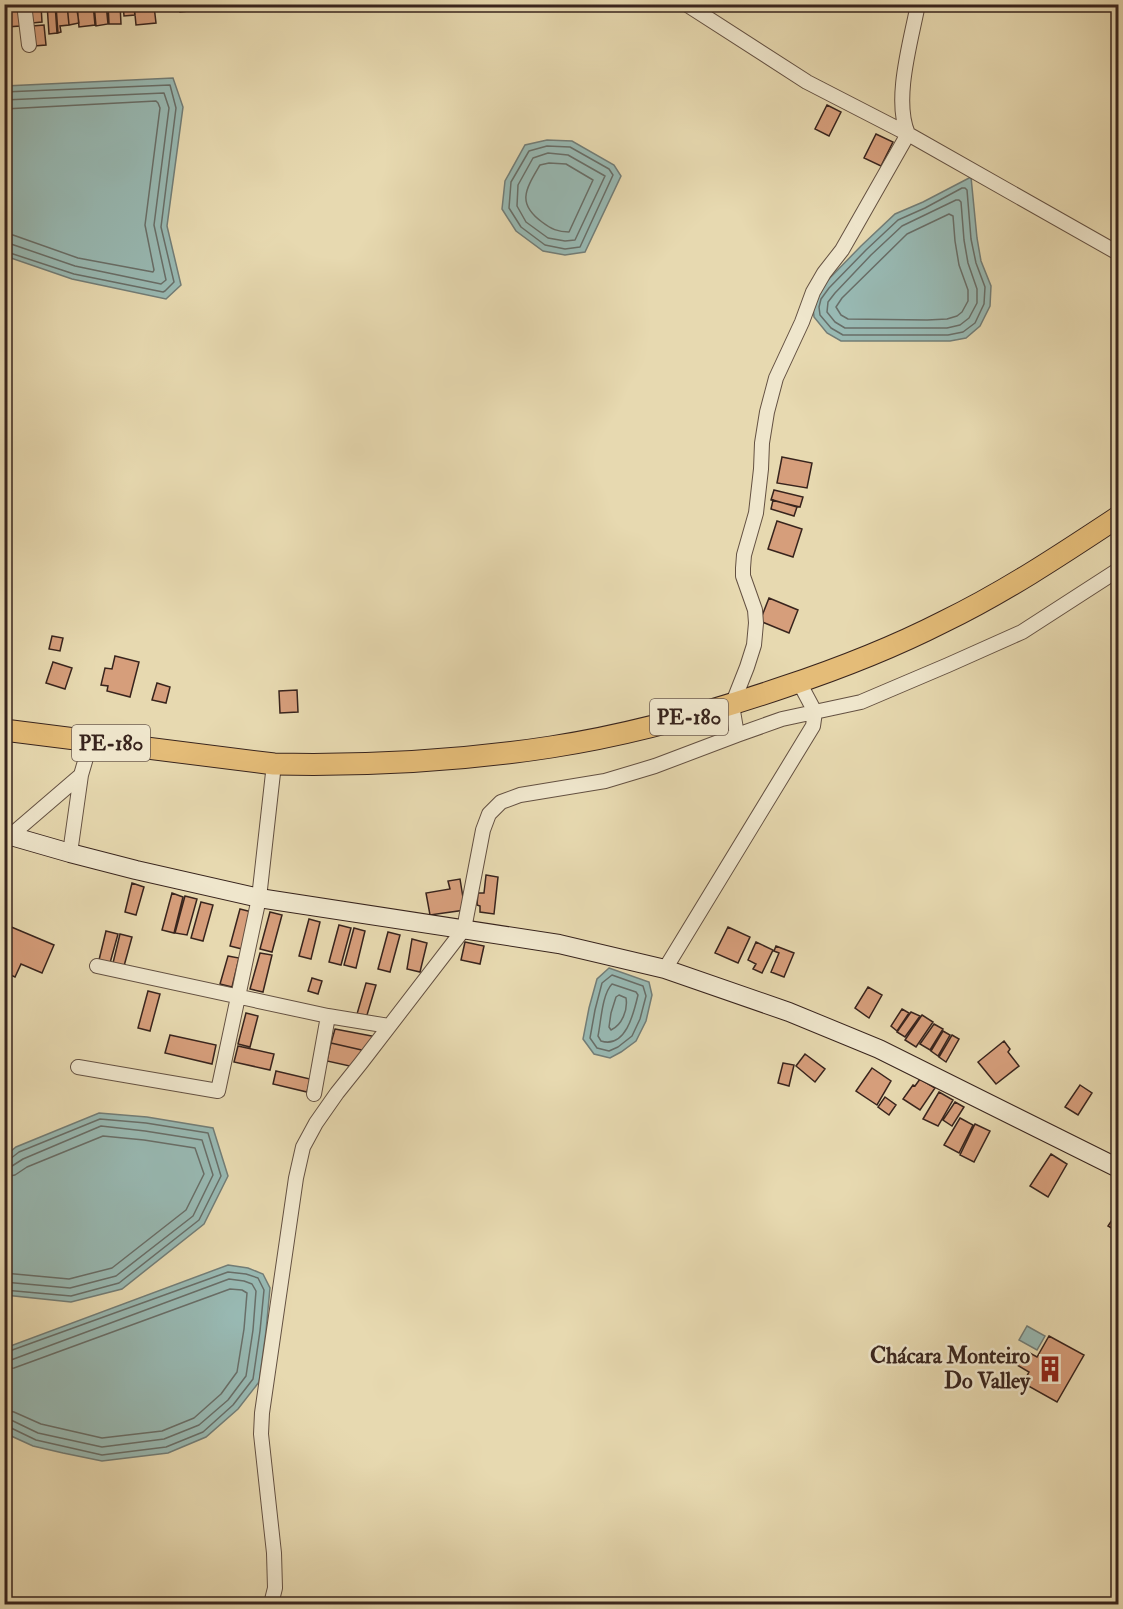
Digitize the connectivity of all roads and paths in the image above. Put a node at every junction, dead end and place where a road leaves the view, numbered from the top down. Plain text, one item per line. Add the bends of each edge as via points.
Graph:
1 (24, 4) edge
2 (686, 4) edge
3 (918, 4) edge
4 (28, 45) dead end
5 (908, 134) junction
6 (1119, 253) edge
7 (1119, 517) edge
8 (1119, 570) edge
9 (799, 682) junction
10 (732, 705) junction
11 (814, 712) junction
12 (4, 730) edge
13 (737, 735) junction
14 (91, 741) junction
15 (274, 764) junction
16 (81, 775) junction
17 (7, 835) edge
18 (70, 853) junction
19 (259, 898) junction
20 (464, 929) junction
21 (97, 966) dead end
22 (665, 969) junction
23 (238, 995) junction
24 (328, 1016) junction
25 (390, 1026) junction
26 (78, 1066) dead end
27 (314, 1094) dead end
28 (1119, 1168) edge
29 (271, 1605) edge

1 - 4 street
2 - 5 street via 807,82
3 - 5 street via 903,84 903,123
5 - 6 street
5 - 10 street via 842,250 813,292 776,378 762,443 756,513 744,555 743,576 756,623 754,645
7 - 9 main road, PE-180 via 1054,560 944,622
8 - 11 street via 1022,632 861,702
9 - 10 main road, PE-180
9 - 11 street
10 - 13 street
10 - 15 main road, PE-180 via 649,728 541,749 440,760
11 - 13 street
11 - 22 street via 813,726
12 - 14 main road, PE-180
13 - 20 street via 605,781 520,795 501,802 489,814 483,830
14 - 15 main road, PE-180
14 - 16 street
15 - 19 street
16 - 17 street
16 - 18 street
17 - 18 street
18 - 19 street
19 - 20 street
19 - 23 street
20 - 22 street via 559,944
20 - 25 street
21 - 23 street
22 - 28 street via 879,1048
23 - 24 street
23 - 26 street via 218,1091
24 - 25 street
24 - 27 street
25 - 29 street via 316,1123 303,1147 296,1178 262,1413 274,1553 275,1588

